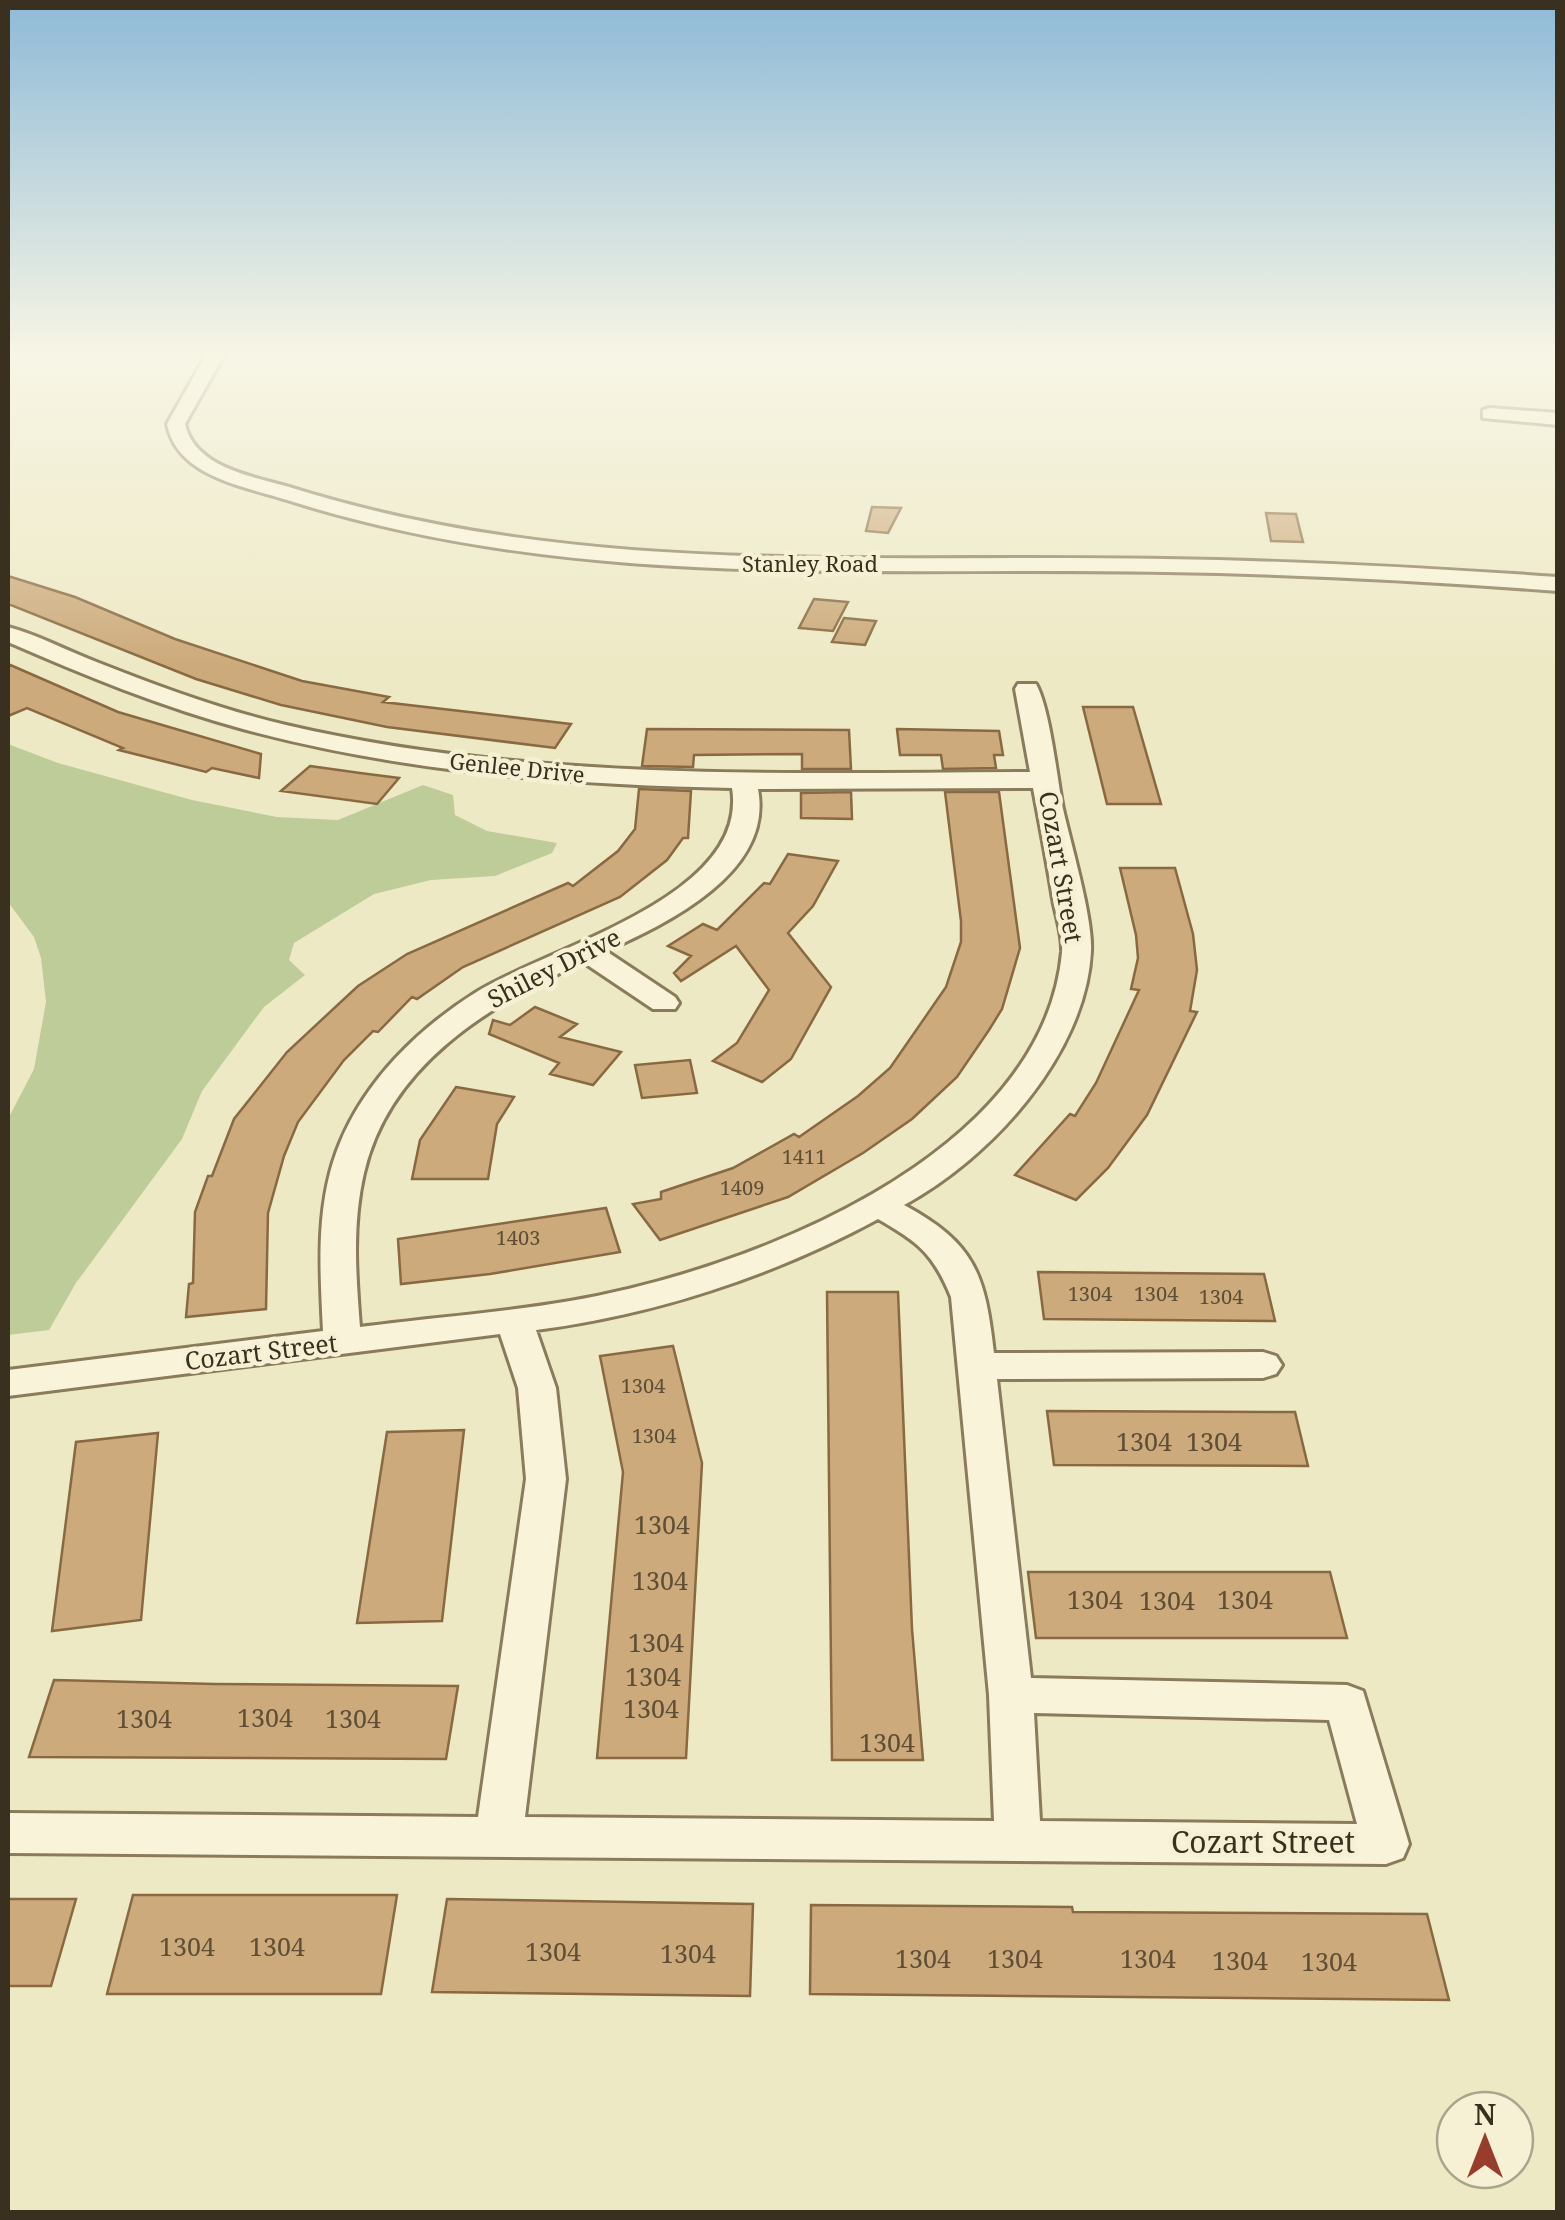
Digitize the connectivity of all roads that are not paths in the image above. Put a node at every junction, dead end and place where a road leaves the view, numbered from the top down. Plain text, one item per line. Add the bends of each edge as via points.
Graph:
1 (200, 459) edge
2 (1558, 584) edge
3 (8, 634) edge
4 (1027, 689) dead end
5 (744, 779) junction
6 (1046, 780) junction
7 (586, 951) junction
8 (664, 1003) dead end
9 (878, 1206) junction
10 (514, 1320) junction
11 (342, 1341) junction
12 (1263, 1365) dead end
13 (976, 1366) junction
14 (8, 1383) edge
15 (1011, 1695) junction
16 (8, 1832) edge
17 (499, 1836) junction
18 (1018, 1841) junction

1 - 2 street, Stanley Road via 296,497 592,555 689,562 1099,564
3 - 5 street, Genlee Drive via 127,685 288,733 465,764
4 - 6 street, Cozart Street
5 - 6 street, Genlee Drive
5 - 7 street, Shiley Drive via 748,811 734,850 688,897
6 - 9 street, Cozart Street via 1076,948 1068,998 1034,1069 987,1127
7 - 8 street
7 - 11 street, Shiley Drive via 504,989 454,1023 409,1065 368,1118 339,1198
9 - 10 street, Cozart Street via 800,1247 684,1286
9 - 13 street via 934,1237 954,1258 968,1297
10 - 11 street, Cozart Street
10 - 17 street via 536,1388 546,1479
11 - 14 street, Cozart Street
12 - 13 street
13 - 15 street
15 - 18 street
15 - 18 street, Cozart Street via 1347,1703 1386,1844
16 - 17 street, Cozart Street
17 - 18 street, Cozart Street

